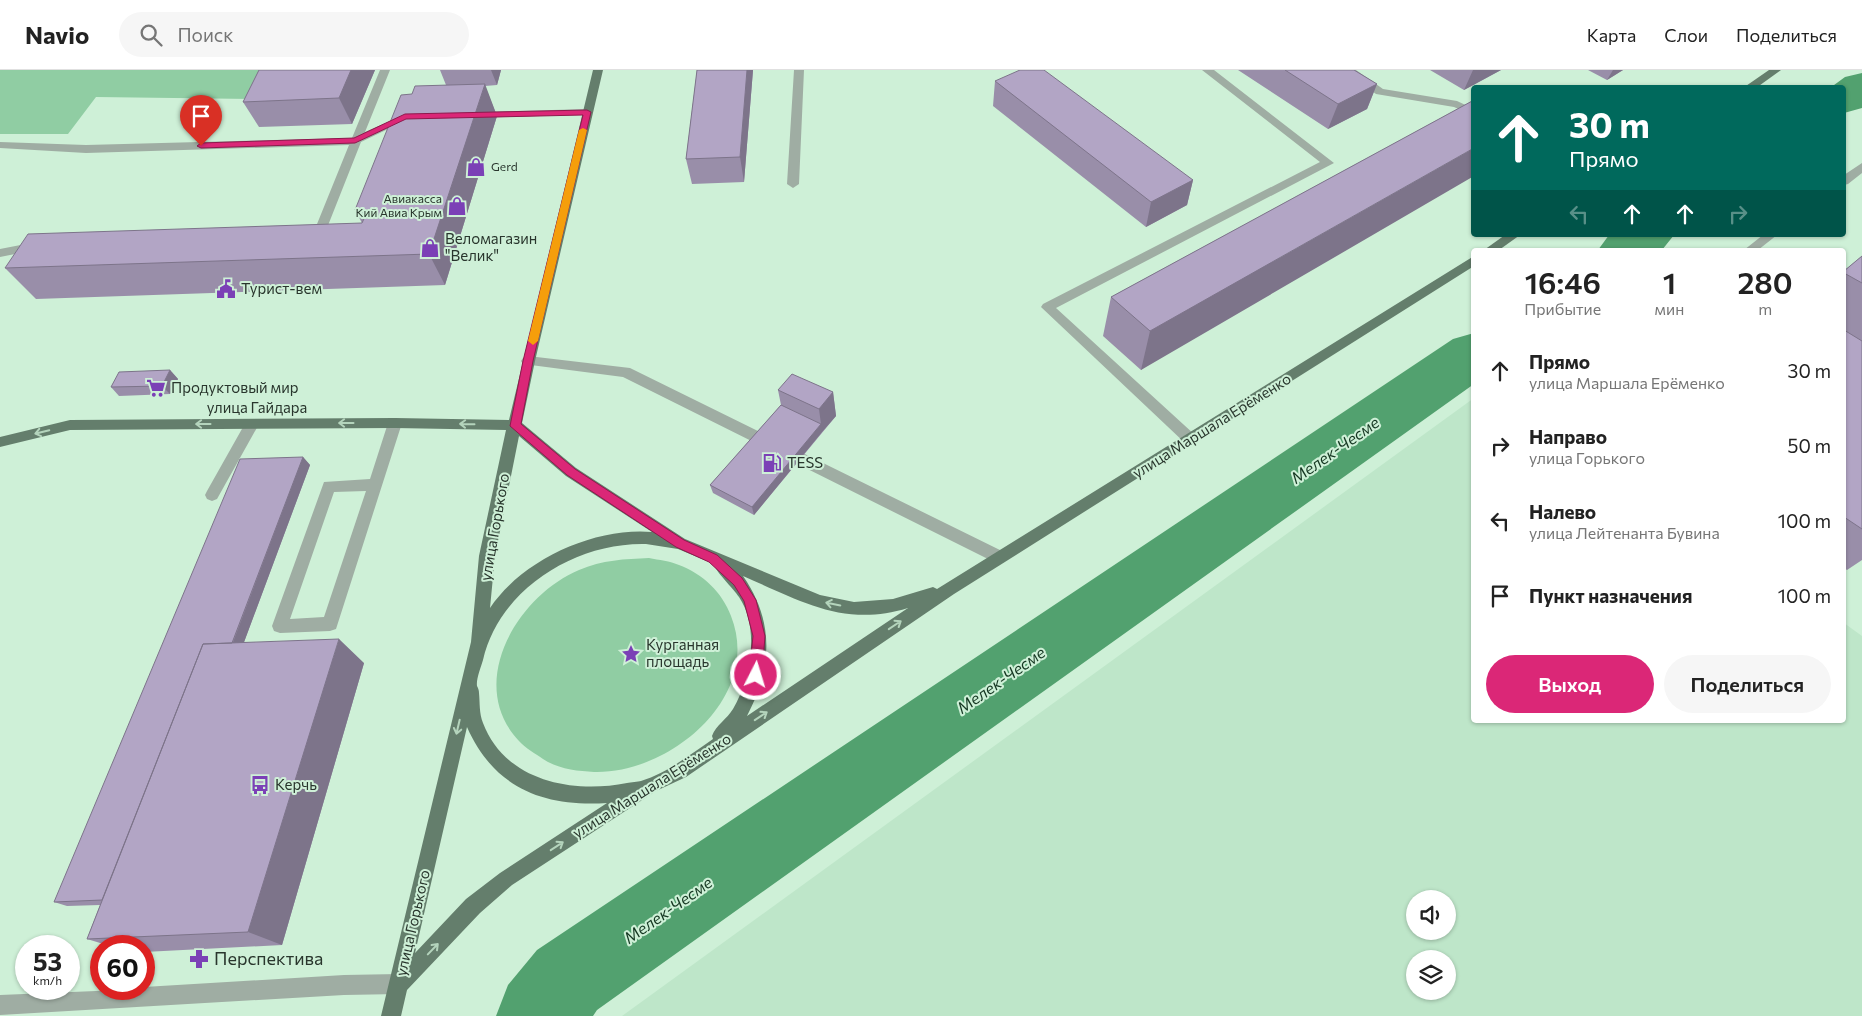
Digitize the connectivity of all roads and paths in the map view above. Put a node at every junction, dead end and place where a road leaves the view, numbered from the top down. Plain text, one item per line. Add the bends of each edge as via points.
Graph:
1 (386, 70) edge
2 (598, 70) edge
3 (799, 70) edge
4 (1206, 70) edge
5 (1349, 70) edge
6 (1776, 70) edge
7 (1753, 85) edge
8 (587, 112) junction
9 (1471, 112) edge
10 (462, 115) edge
11 (424, 116) edge
12 (355, 141) junction
13 (0, 145) edge
14 (1862, 167) edge
15 (1846, 179) edge
16 (793, 184) dead end
17 (299, 233) edge
18 (1511, 237) edge
19 (1768, 237) edge
20 (50, 243) edge
21 (1493, 248) edge
22 (1753, 248) edge
23 (0, 253) edge
24 (1471, 262) edge
25 (528, 361) junction
26 (395, 423) junction
27 (252, 424) junction
28 (515, 426) junction
29 (1190, 439) junction
30 (0, 442) edge
31 (375, 484) junction
32 (212, 495) dead end
33 (680, 543) junction
34 (1000, 557) junction
35 (713, 559) junction
36 (949, 589) junction
37 (479, 642) junction
38 (469, 680) junction
39 (706, 753) junction
40 (650, 785) junction
41 (399, 984) junction
42 (0, 1005) edge
43 (390, 1016) edge

1 - 12 street
2 - 8 main road, улица Горького
3 - 16 street
4 - 29 street via 1328,163 1047,307
5 - 9 street via 1380,92 1456,104
6 - 7 main road
8 - 10 street
8 - 25 main road, улица Горького
11 - 12 street via 405,117
12 - 13 street via 86,149
12 - 17 street via 319,233
14 - 15 street
18 - 21 main road
19 - 22 street
20 - 23 street
24 - 29 main road, улица Маршала Ерёменко
25 - 28 main road, улица Горького
25 - 34 street via 626,372
26 -> 27 main road, улица Гайдара
28 -> 26 main road, улица Гайдара
26 - 31 street
27 -> 30 main road, улица Гайдара via 70,425
27 - 32 street
28 - 33 main road, улица Маршала Ерёменко via 571,472
28 - 37 main road, улица Горького via 487,556
29 - 34 main road, улица Маршала Ерёменко
31 - 31 street via 329,486 280,626 330,624
33 - 35 main road, улица Маршала Ерёменко
33 - 37 main road via 643,538 603,542 564,555 529,577 499,607
34 - 36 main road, улица Маршала Ерёменко
36 -> 35 main road, улица Маршала Ерёменко via 893,606 854,609 818,601
35 - 39 main road via 738,582 750,600 759,636 756,675 738,716
39 -> 36 main road, улица Маршала Ерёменко
37 - 38 main road, улица Горького
38 - 40 main road via 474,724 484,744 517,777 565,795 593,797 622,794
38 -> 41 main road, улица Горького
39 - 40 main road, улица Маршала Ерёменко via 680,771
41 -> 40 main road, улица Маршала Ерёменко via 473,906 506,879
41 - 42 street
41 - 43 main road, улица Маршала Ерёменко

